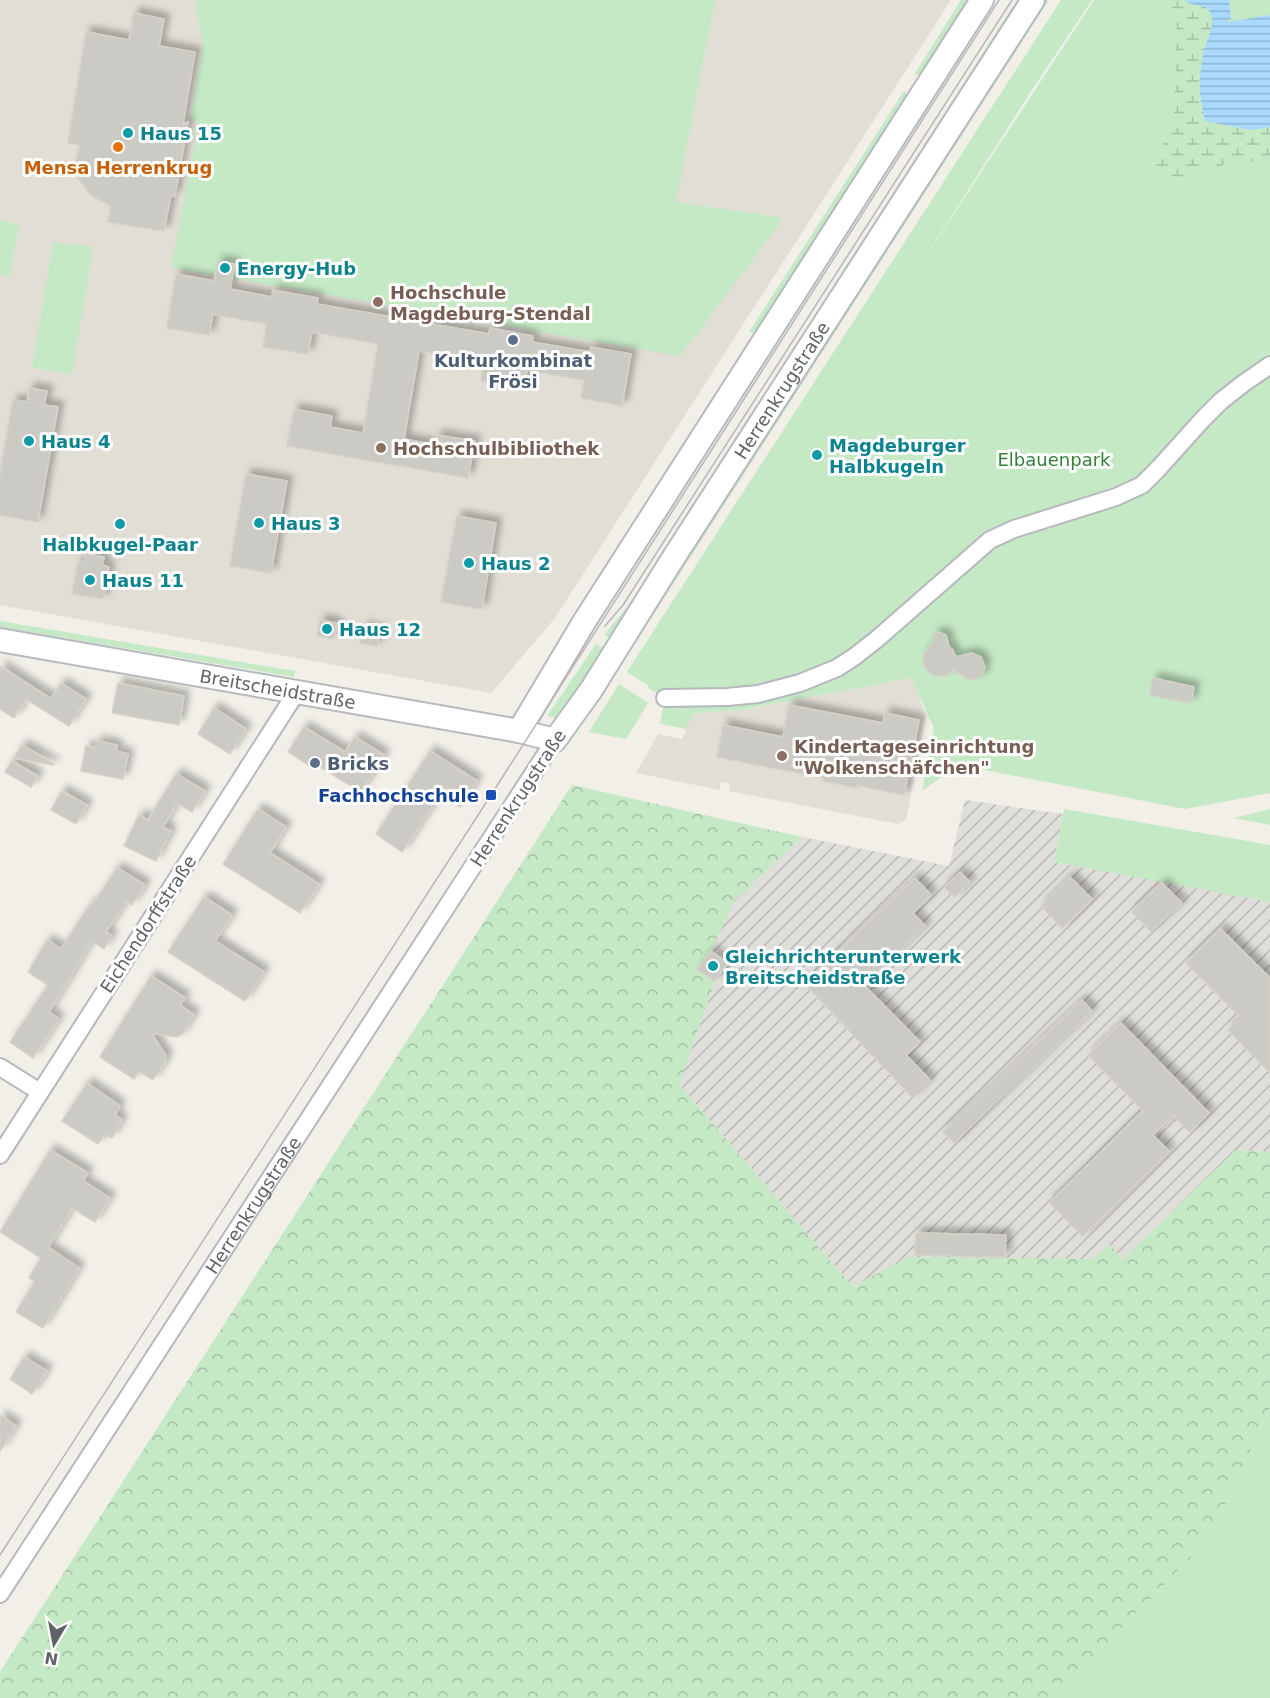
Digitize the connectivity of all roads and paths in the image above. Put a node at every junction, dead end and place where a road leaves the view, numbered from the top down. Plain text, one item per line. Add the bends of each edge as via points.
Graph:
1 (982, 0) edge
2 (1033, 0) edge
3 (1270, 365) edge
4 (0, 640) edge
5 (296, 693) junction
6 (665, 698) dead end
7 (519, 731) junction
8 (555, 740) junction
9 (0, 1067) edge
10 (40, 1092) junction
11 (0, 1155) edge
12 (0, 1594) edge

1 - 7 street, Herrenkrugstraße via 590,613
2 - 8 street, Herrenkrugstraße via 591,690
3 - 6 street via 1221,401 1142,485 990,540 877,639 837,668 758,694
4 - 5 street, Breitscheidstraße
5 - 7 street, Breitscheidstraße
5 - 10 street, Eichendorffstraße
7 - 8 street, Breitscheidstraße
8 - 12 street, Herrenkrugstraße
9 - 10 street
10 - 11 street, Eichendorffstraße

